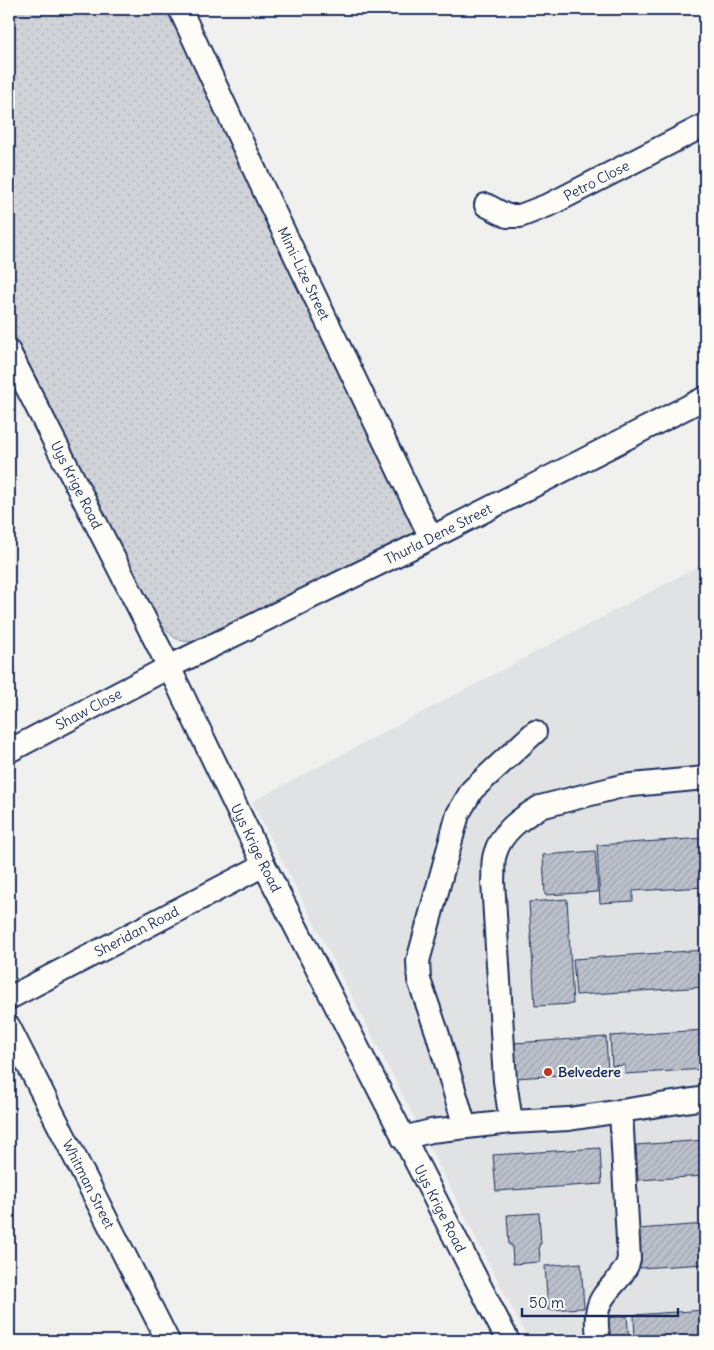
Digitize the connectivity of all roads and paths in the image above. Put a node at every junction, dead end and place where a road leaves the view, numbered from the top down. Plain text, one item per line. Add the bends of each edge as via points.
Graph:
1 (180, 9) edge
2 (705, 125) edge
3 (486, 204) dead end
4 (9, 352) edge
5 (705, 398) edge
6 (431, 538) junction
7 (169, 667) junction
8 (535, 732) dead end
9 (9, 751) edge
10 (705, 778) edge
11 (264, 865) junction
12 (9, 998) edge
13 (9, 1027) edge
14 (705, 1098) edge
15 (621, 1111) junction
16 (511, 1122) junction
17 (465, 1127) junction
18 (403, 1138) junction
19 (168, 1341) edge
20 (508, 1341) edge
21 (598, 1341) edge

1 - 6 street, Mimi-Lize Street
2 - 3 street, Petro Close via 551,204 520,216 507,216
4 - 7 street, Uys Krige Road
5 - 6 street, Thurla Dene Street
6 - 7 street, Thurla Dene Street
7 - 9 street, Shaw Close
7 - 11 street, Uys Krige Road
8 - 17 street via 472,790 458,814 418,961 419,980
10 - 16 street via 622,786 540,807 516,823 499,843 494,855 493,881 505,1081
11 - 12 street, Sheridan Road
11 - 18 street, Uys Krige Road
13 - 19 street, Whitman Street
14 - 15 street
15 - 16 street via 569,1119
15 - 21 street via 629,1259 628,1266 605,1294 598,1309
16 - 17 street
17 - 18 street
18 - 20 street, Uys Krige Road

